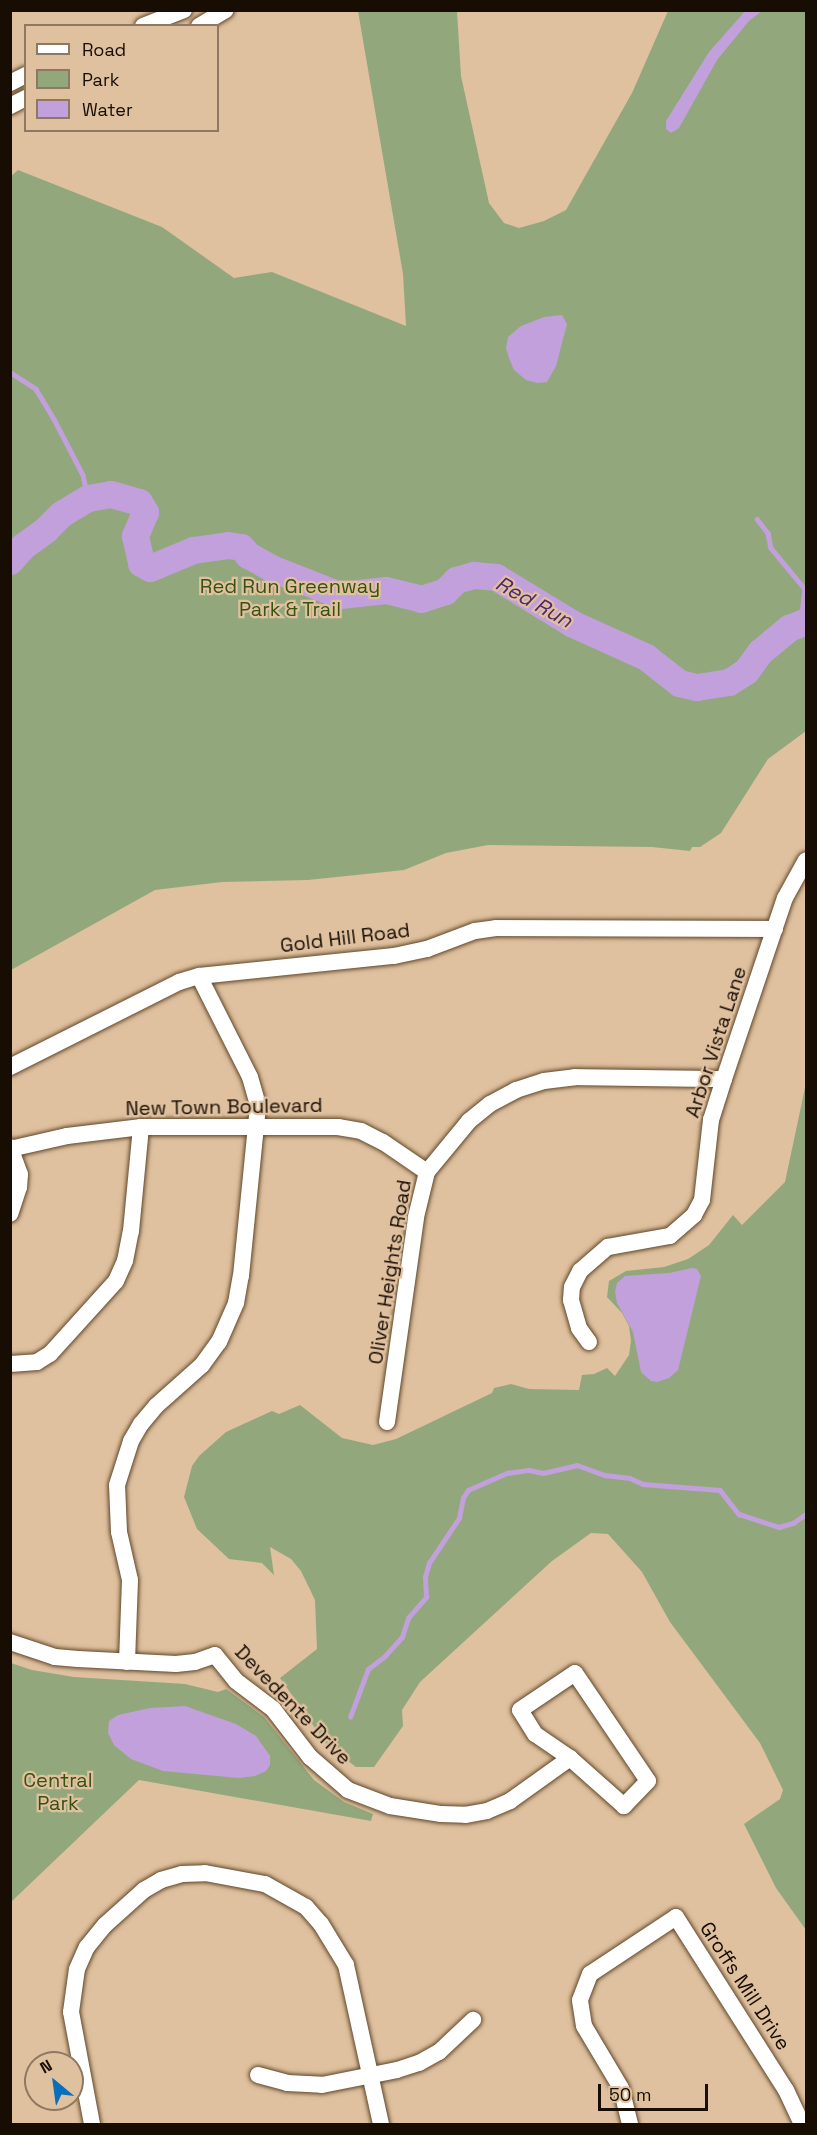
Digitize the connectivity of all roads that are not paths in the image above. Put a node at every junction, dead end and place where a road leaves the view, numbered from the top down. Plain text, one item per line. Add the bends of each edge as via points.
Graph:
1 (184, 10) edge
2 (226, 10) edge
3 (148, 24) edge
4 (202, 24) edge
5 (24, 76) edge
6 (10, 83) edge
7 (24, 99) edge
8 (10, 106) edge
9 (807, 860) edge
10 (775, 929) junction
11 (199, 976) junction
12 (10, 1067) edge
13 (724, 1079) junction
14 (141, 1127) junction
15 (256, 1127) junction
16 (11, 1148) edge
17 (427, 1172) junction
18 (10, 1214) edge
19 (589, 1342) dead end
20 (10, 1364) edge
21 (387, 1422) dead end
22 (10, 1642) edge
23 (127, 1662) junction
24 (570, 1758) junction
25 (473, 2020) dead end
26 (371, 2074) junction
27 (258, 2075) dead end
28 (92, 2124) edge
29 (381, 2124) edge
30 (630, 2124) edge
31 (801, 2124) edge

1 - 3 street
2 - 4 street
5 - 6 street
7 - 8 street
9 - 10 street, Arbor Vista Lane via 785,898
10 - 11 street, Gold Hill Road via 496,928 394,956
10 - 13 street, Arbor Vista Lane
11 - 12 street, Gold Hill Road via 179,982
11 - 15 street via 255,1091
13 - 17 street, Oliver Heights Road via 575,1077 543,1081 490,1104 470,1121
13 - 19 street, Arbor Vista Lane via 711,1120 704,1191 694,1215 670,1236 608,1247 580,1271 571,1300 579,1328
14 - 15 street, New Town Boulevard
14 - 16 street, New Town Boulevard
14 - 20 street via 131,1231 116,1281 50,1354 37,1362
15 - 17 street, New Town Boulevard via 338,1127 361,1131
15 - 23 street via 241,1276 230,1321 202,1365 141,1424 131,1441 117,1485 119,1532 130,1580
16 - 18 street via 20,1174
17 - 21 street, Oliver Heights Road via 416,1216
22 - 23 street via 55,1657
23 - 24 street, Devedente Drive via 176,1664 215,1655 236,1681 273,1709 322,1769 348,1790 369,1800 441,1814 487,1811 510,1801
24 - 24 street via 535,1734 520,1710 575,1673 648,1781 624,1806
25 - 26 street via 439,2052 419,2063
26 - 27 street via 322,2085
26 - 28 street via 346,1965 306,1907 265,1884 205,1873 182,1874 144,1890 105,1925 87,1947 77,1969 71,2012
26 - 29 street
30 - 31 street, Groffs Mill Drive via 621,2088 584,2026 580,2000 590,1974 676,1917 786,2090

